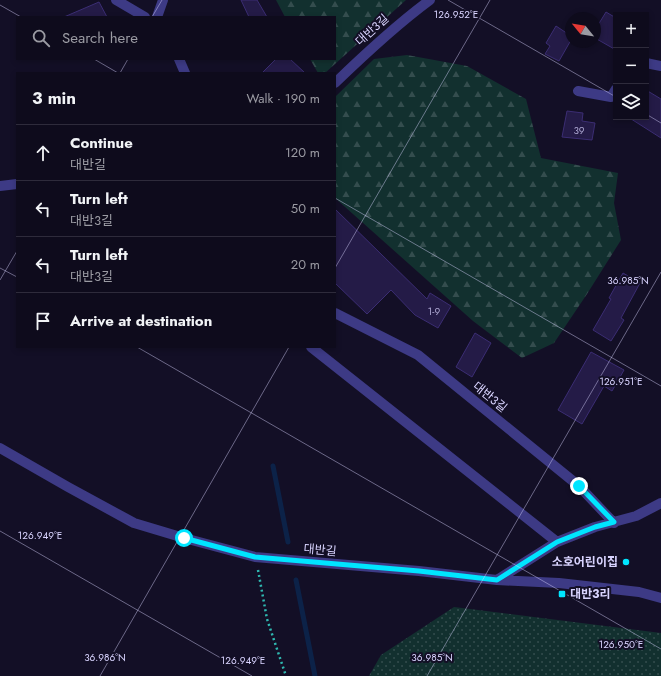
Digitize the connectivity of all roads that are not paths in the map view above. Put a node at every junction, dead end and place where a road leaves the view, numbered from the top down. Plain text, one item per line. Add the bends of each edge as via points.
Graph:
1 (116, 0) edge
2 (163, 0) edge
3 (430, 0) edge
4 (144, 16) edge
5 (157, 16) edge
6 (179, 60) edge
7 (649, 64) edge
8 (661, 66) edge
9 (185, 72) edge
10 (336, 82) edge
11 (578, 91) dead end
12 (613, 94) edge
13 (16, 184) edge
14 (0, 186) edge
15 (336, 314) edge
16 (312, 348) edge
17 (0, 448) edge
18 (661, 503) edge
19 (614, 522) junction
20 (557, 542) junction
21 (497, 580) junction
22 (661, 598) edge

1 - 4 street
2 - 5 street
3 - 10 street, 대반3길 via 409,15
6 - 9 street
7 - 8 street
11 - 12 street via 611,98
13 - 14 street
15 - 19 street, 대반3길 via 418,355 579,486
16 - 20 street
17 - 21 street, 대반길 via 134,523 255,557
18 - 19 street via 636,516
19 - 20 street
20 - 21 street
21 - 22 street, 대반길 via 559,583 639,592

